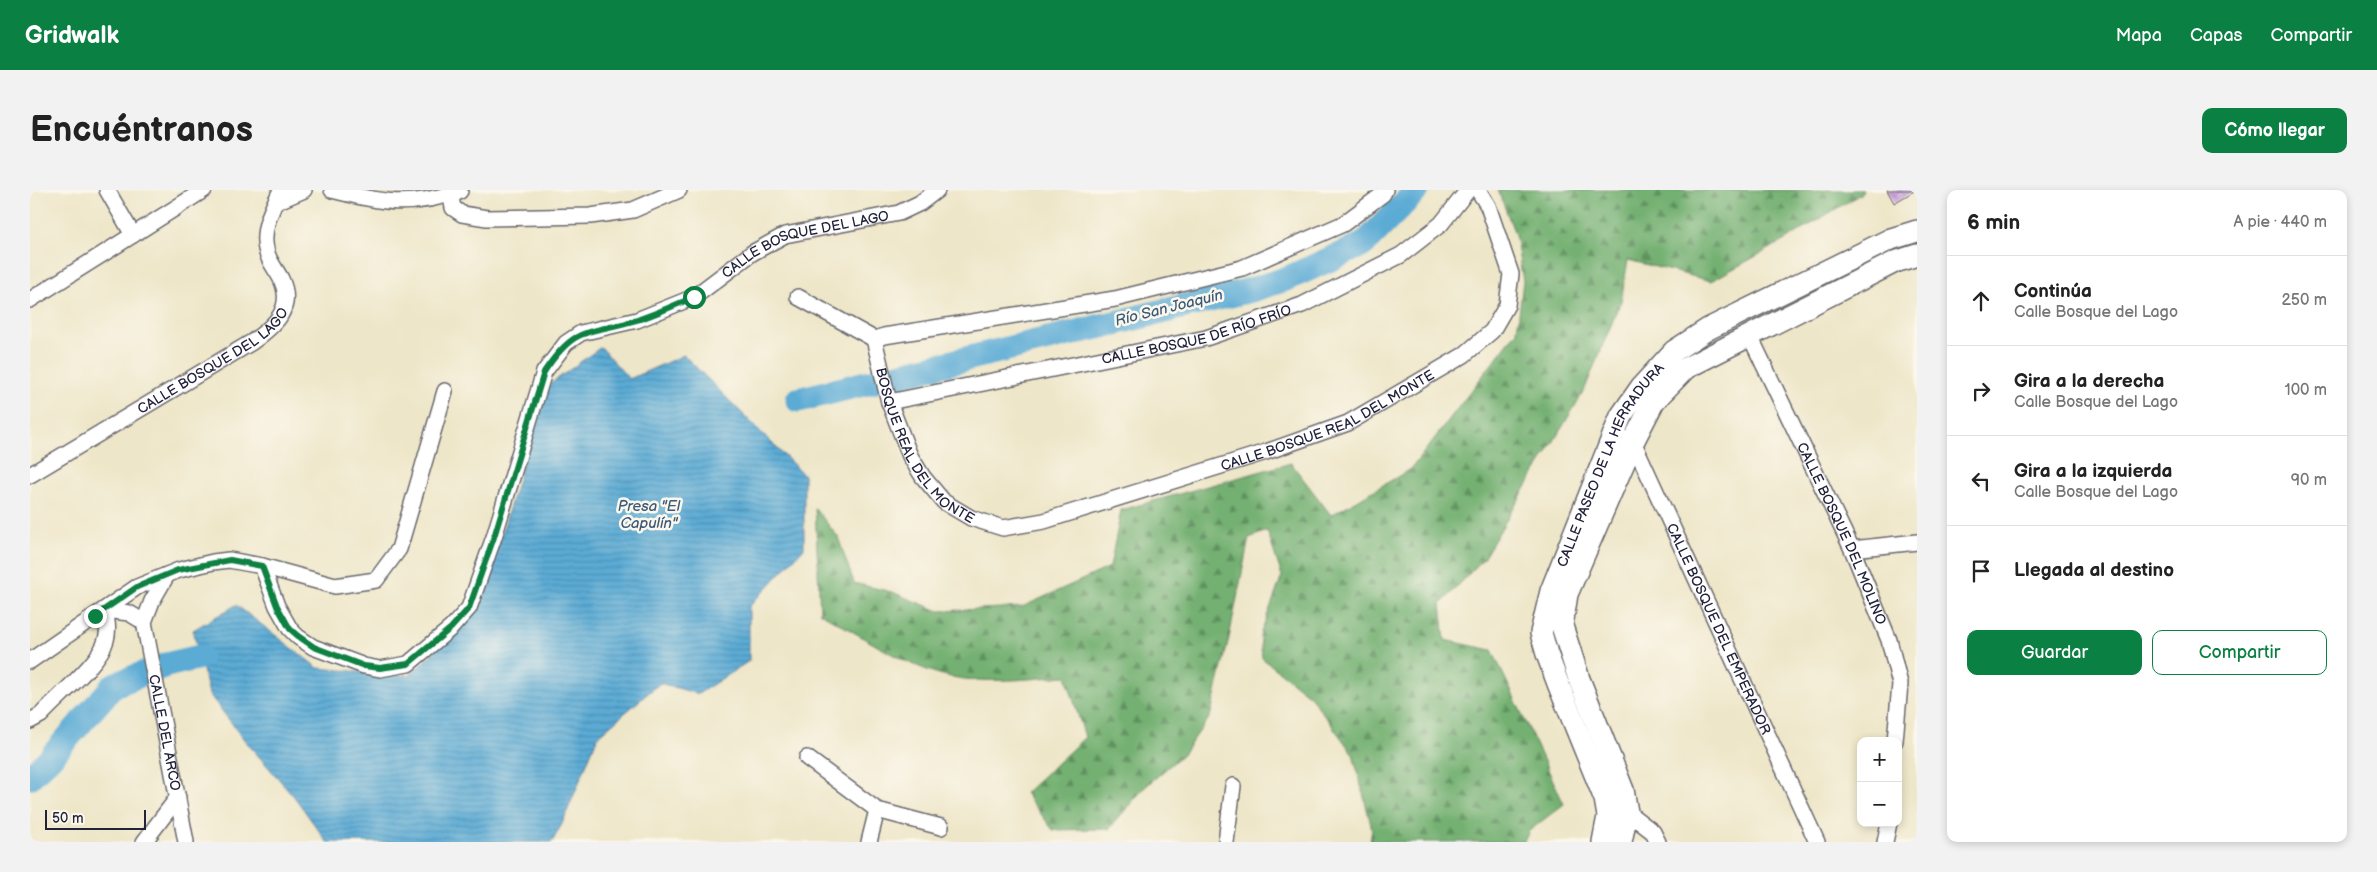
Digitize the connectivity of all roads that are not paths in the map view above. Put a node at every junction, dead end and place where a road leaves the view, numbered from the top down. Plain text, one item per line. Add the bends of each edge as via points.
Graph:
1 (107, 190) edge
2 (204, 190) edge
3 (304, 190) edge
4 (332, 190) edge
5 (679, 190) edge
6 (937, 190) edge
7 (1385, 190) edge
8 (1468, 190) edge
9 (1478, 190) edge
10 (461, 191) edge
11 (278, 196) edge
12 (1917, 231) edge
13 (134, 235) junction
14 (1917, 255) edge
15 (798, 297) dead end
16 (30, 300) edge
17 (1749, 334) junction
18 (874, 339) junction
19 (445, 391) dead end
20 (889, 402) junction
21 (1621, 416) junction
22 (1633, 442) junction
23 (30, 474) edge
24 (1003, 528) joint
25 (1917, 542) edge
26 (1852, 549) junction
27 (262, 566) junction
28 (166, 575) junction
29 (105, 610) junction
30 (144, 622) junction
31 (30, 661) edge
32 (30, 721) edge
33 (1895, 737) edge
34 (807, 758) dead end
35 (1232, 786) dead end
36 (178, 797) junction
37 (877, 810) junction
38 (1627, 812) junction
39 (941, 827) dead end
40 (1888, 827) edge
41 (144, 842) edge
42 (186, 842) edge
43 (869, 842) edge
44 (1226, 842) edge
45 (1603, 842) edge
46 (1621, 842) edge
47 (1658, 842) edge
48 (1817, 842) edge
49 (1885, 842) edge

1 - 13 street
2 - 13 street
3 - 11 street
4 - 10 street via 368,200 400,204 429,201
5 - 10 street via 633,210 590,216 487,218 462,214 453,208 451,197
6 - 27 street, CALLE BOSQUE DEL LAGO via 920,203 898,213 785,235 752,253 694,297 637,320 581,333 566,343 544,372 469,608 451,628 408,664 380,668 364,666 314,647 290,629 277,606
7 - 18 street via 1343,224 1242,268 1115,299
8 - 20 street, CALLE BOSQUE DE RÍO FRÍO via 1440,224 1402,255 1302,305 1206,338
9 - 24 street, CALLE BOSQUE REAL DEL MONTE via 1488,206 1511,274 1507,305 1500,318 1492,331 1464,355 1348,423 1044,521
11 - 23 street, CALLE BOSQUE DEL LAGO via 270,214 265,247 284,287 281,315 273,327
12 - 21 main road, CALLE PASEO DE LA HERRADURA via 1891,239 1708,329 1674,351 1642,386
13 - 16 street
14 - 17 main road, CALLE PASEO DE LA HERRADURA via 1895,262
15 - 18 street
17 - 22 main road, CALLE PASEO DE LA HERRADURA via 1686,368 1654,401
17 - 26 street, CALLE BOSQUE DEL MOLINO
18 - 20 street, BOSQUE REAL DEL MONTE
19 - 27 street via 399,549 376,580 335,586
20 - 24 street, BOSQUE REAL DEL MONTE via 910,456 944,502 970,518
21 - 22 street, CALLE BOSQUE DEL EMPERADOR
21 - 45 main road, CALLE PASEO DE LA HERRADURA via 1551,591 1541,633 1605,799 1608,816
22 - 38 main road, CALLE PASEO DE LA HERRADURA via 1566,594 1562,626 1576,672 1623,790
22 - 48 street, CALLE BOSQUE DEL EMPERADOR
25 - 26 street
26 - 33 street, CALLE BOSQUE DEL MOLINO via 1889,640 1900,684
27 - 28 street via 230,560
28 - 29 street via 137,587
28 - 30 street
29 - 30 street via 128,613
29 - 31 street
29 - 32 street via 106,643 96,660 41,715
30 - 36 street, CALLE DEL ARCO
34 - 37 street
35 - 44 street
36 - 41 street
36 - 42 street, CALLE DEL ARCO
37 - 39 street
37 - 43 street
38 - 46 main road, CALLE PASEO DE LA HERRADURA
38 - 47 street via 1654,832
40 - 49 street

